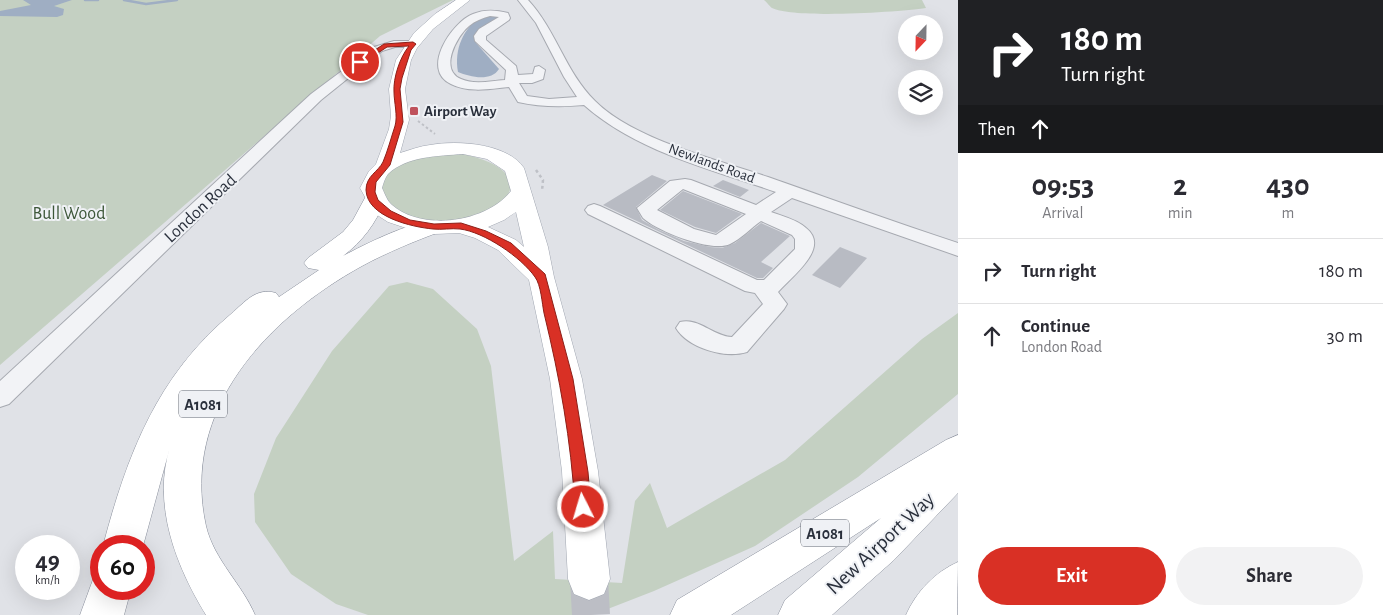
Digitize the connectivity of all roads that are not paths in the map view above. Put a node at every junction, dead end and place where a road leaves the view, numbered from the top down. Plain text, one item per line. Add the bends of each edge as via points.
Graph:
1 (464, 0) edge
2 (523, 0) edge
3 (413, 44) junction
4 (539, 70) dead end
5 (512, 81) junction
6 (588, 101) junction
7 (412, 130) junction
8 (453, 148) junction
9 (386, 165) junction
10 (522, 191) junction
11 (790, 191) junction
12 (374, 201) junction
13 (594, 210) dead end
14 (758, 213) junction
15 (434, 226) junction
16 (461, 226) junction
17 (958, 250) edge
18 (541, 277) junction
19 (763, 289) junction
20 (688, 328) dead end
21 (0, 397) edge
22 (958, 450) edge
23 (958, 469) edge
24 (126, 535) edge
25 (588, 579) tunnel mouth
26 (958, 583) edge
27 (107, 600) edge
28 (102, 615) edge
29 (233, 615) edge
30 (692, 615) edge
31 (800, 615) edge
32 (928, 615) edge

1 - 3 main road via 428,24
2 - 6 street, Newlands Road
3 - 7 main road via 408,50 397,89
3 - 21 street, London Road via 394,44 378,49 316,97
4 - 5 street via 540,76
5 - 5 street via 512,69 481,41 480,36 505,18 504,15 493,12 472,14 455,31 444,60 446,73 452,80 475,85
5 - 6 street via 523,99 533,102
6 - 11 street, Newlands Road via 604,115 646,138
7 - 8 main road
7 - 9 main road
8 - 9 main road via 416,152
8 - 10 main road via 485,153 510,164 518,172
9 - 12 main road via 372,182
10 - 16 main road via 518,200 496,217
10 - 18 main road
11 - 14 street
11 - 17 street, Newlands Road
12 - 15 main road via 387,213 408,222
12 - 24 main road, A1081 via 360,230 276,291 197,364 170,407 152,449
13 - 19 street
14 - 14 street via 724,240 714,242 650,214 646,208 680,184
14 - 19 street via 799,231 806,244 804,251 769,288
15 - 16 main road
15 - 29 main road, A1081 via 366,253 282,308 244,344 218,377 198,413 184,462 185,515 200,565
16 - 18 main road via 508,245
18 - 25 main road via 566,379 580,472
19 - 20 street via 776,304 738,346 725,347
22 - 30 main road, A1081
23 - 31 main road, New Airport Way / A1081 via 880,546
26 - 32 main road
27 - 28 main road

